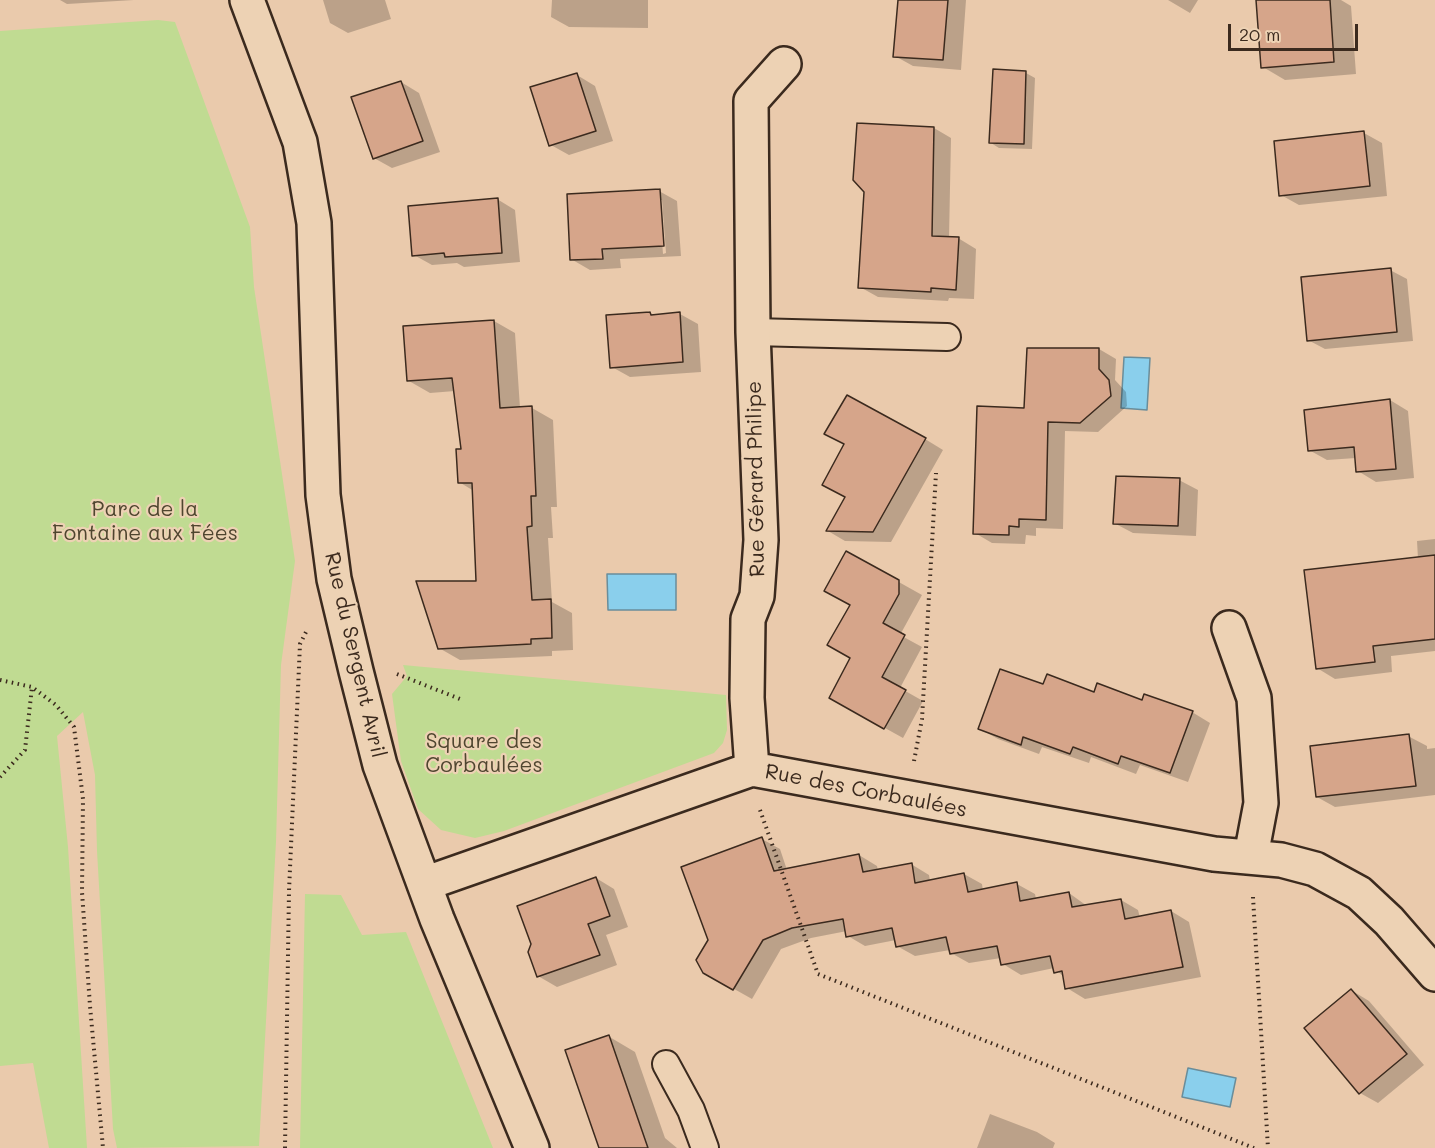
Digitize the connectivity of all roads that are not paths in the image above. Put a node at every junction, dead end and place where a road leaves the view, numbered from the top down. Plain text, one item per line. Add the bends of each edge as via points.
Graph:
1 (247, 0) edge
2 (784, 64) dead end
3 (753, 332) junction
4 (947, 337) dead end
5 (1229, 628) dead end
6 (752, 769) junction
7 (1251, 856) junction
8 (424, 884) junction
9 (1435, 974) edge
10 (666, 1064) dead end
11 (532, 1148) edge
12 (705, 1148) edge

1 - 8 street, Rue du Sergent Avril via 300,142 314,223 323,495 334,579 380,765
2 - 3 street, Rue Gérard Philipe via 751,101
3 - 4 lane
3 - 6 street, Rue Gérard Philipe via 761,540 757,596 748,619 747,698
5 - 7 street via 1254,698 1261,803
6 - 7 street, Rue des Corbaulées via 1214,854
6 - 8 street, Rue des Corbaulées
7 - 9 street, Rue des Corbaulées via 1315,869 1359,893
8 - 11 street, Rue du Sergent Avril
10 - 12 lane via 691,1110

